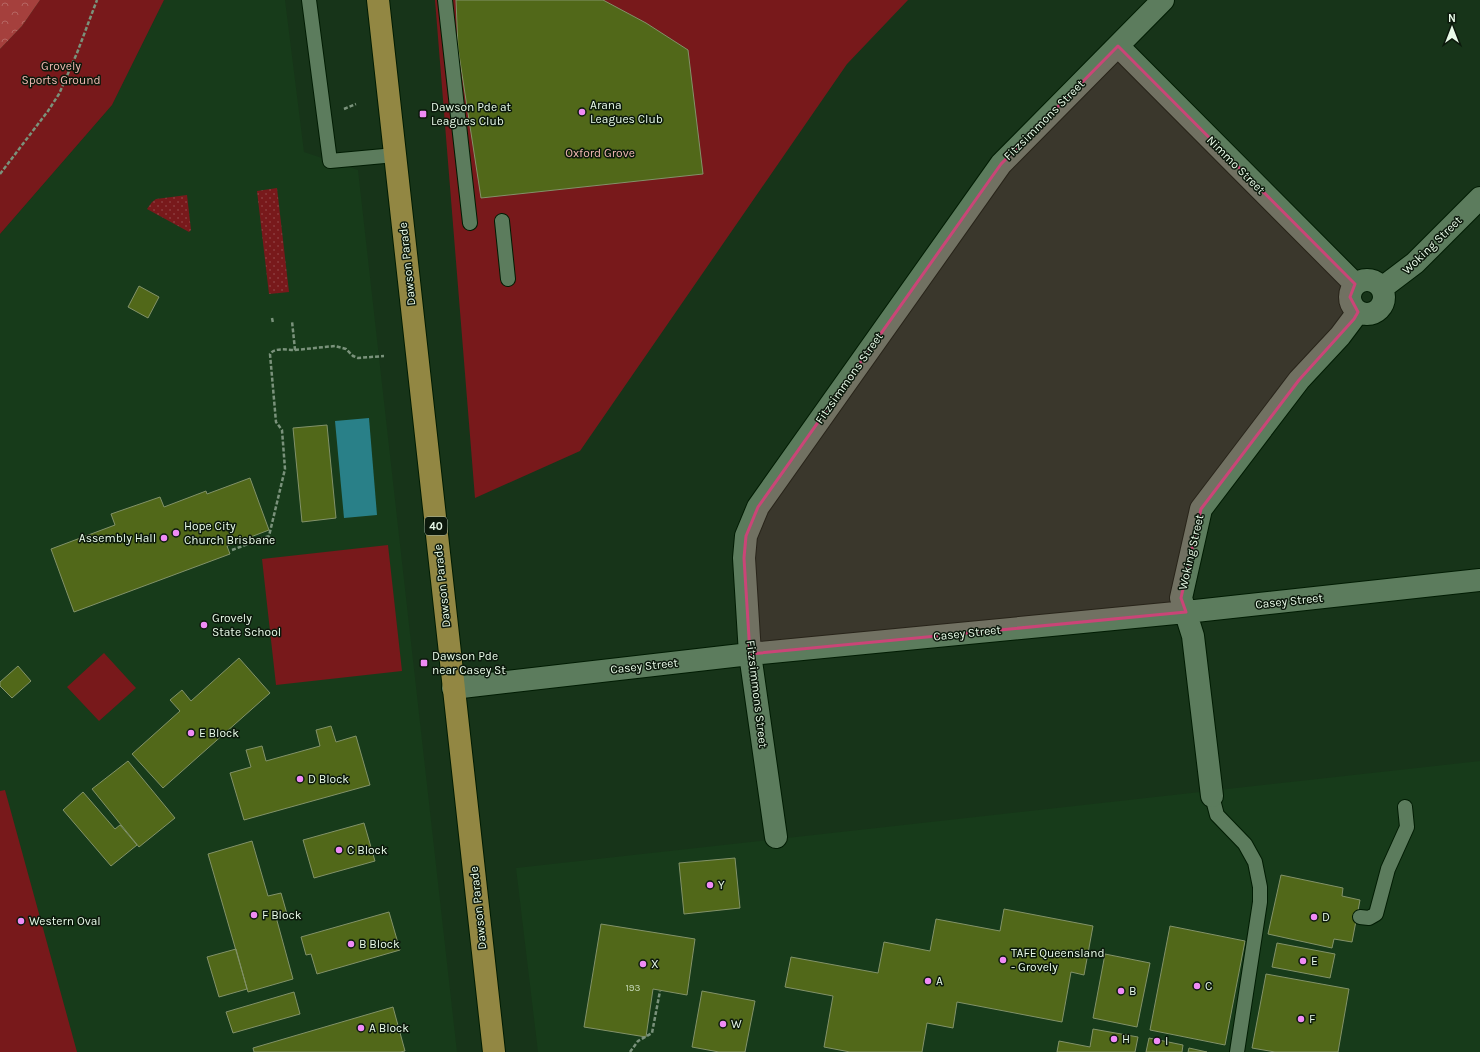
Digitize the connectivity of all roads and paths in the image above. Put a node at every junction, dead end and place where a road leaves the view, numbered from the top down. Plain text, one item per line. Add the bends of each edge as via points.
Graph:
1 (97, 0) edge
2 (309, 0) edge
3 (378, 0) edge
4 (445, 0) edge
5 (1163, 0) edge
6 (1118, 46) junction
7 (395, 155) junction
8 (0, 174) edge
9 (1480, 198) edge
10 (502, 221) dead end
11 (470, 223) dead end
12 (508, 279) dead end
13 (1355, 284) junction
14 (1382, 288) junction
15 (1358, 312) junction
16 (272, 318) dead end
17 (292, 321) dead end
18 (273, 323) dead end
19 (295, 350) junction
20 (384, 356) dead end
21 (232, 550) dead end
22 (1480, 580) edge
23 (1186, 612) junction
24 (750, 654) junction
25 (453, 688) junction
26 (1212, 796) joint
27 (1405, 807) dead end
28 (776, 837) dead end
29 (1360, 917) dead end
30 (660, 991) dead end
31 (494, 1052) edge
32 (630, 1052) edge
33 (1237, 1052) edge

1 - 8 path via 59,94
2 - 7 lane via 330,161
3 - 7 main road, Dawson Parade / 40
4 - 11 lane
5 - 6 street, Fitzsimmons Street
6 - 13 street, Nimmo Street
6 - 24 street, Fitzsimmons Street via 1001,164 758,507 746,536 744,558
7 - 25 main road, Dawson Parade / 40
9 - 14 street, Woking Street via 1415,263
10 - 12 lane
13 - 14 street via 1364,280 1371,281
13 - 15 street via 1350,301
14 - 15 street via 1385,298 1381,308 1372,314
15 - 23 street, Woking Street via 1340,336 1299,380 1201,509 1180,598
16 - 18 path
17 - 19 path
19 - 20 path via 335,346 346,349 358,358
19 - 21 path via 276,350 270,354 276,422 282,430 285,469 269,536
22 - 23 street, Casey Street
23 - 24 street, Casey Street
23 - 26 street, Woking Street via 1193,636
24 - 25 street, Casey Street
24 - 28 street, Fitzsimmons Street
25 - 31 main road, Dawson Parade / 40
26 - 33 lane via 1217,815 1244,844 1255,862 1260,887 1260,902
27 - 29 lane via 1407,827 1388,869 1376,914 1369,918
30 - 32 path via 652,1033 638,1041

